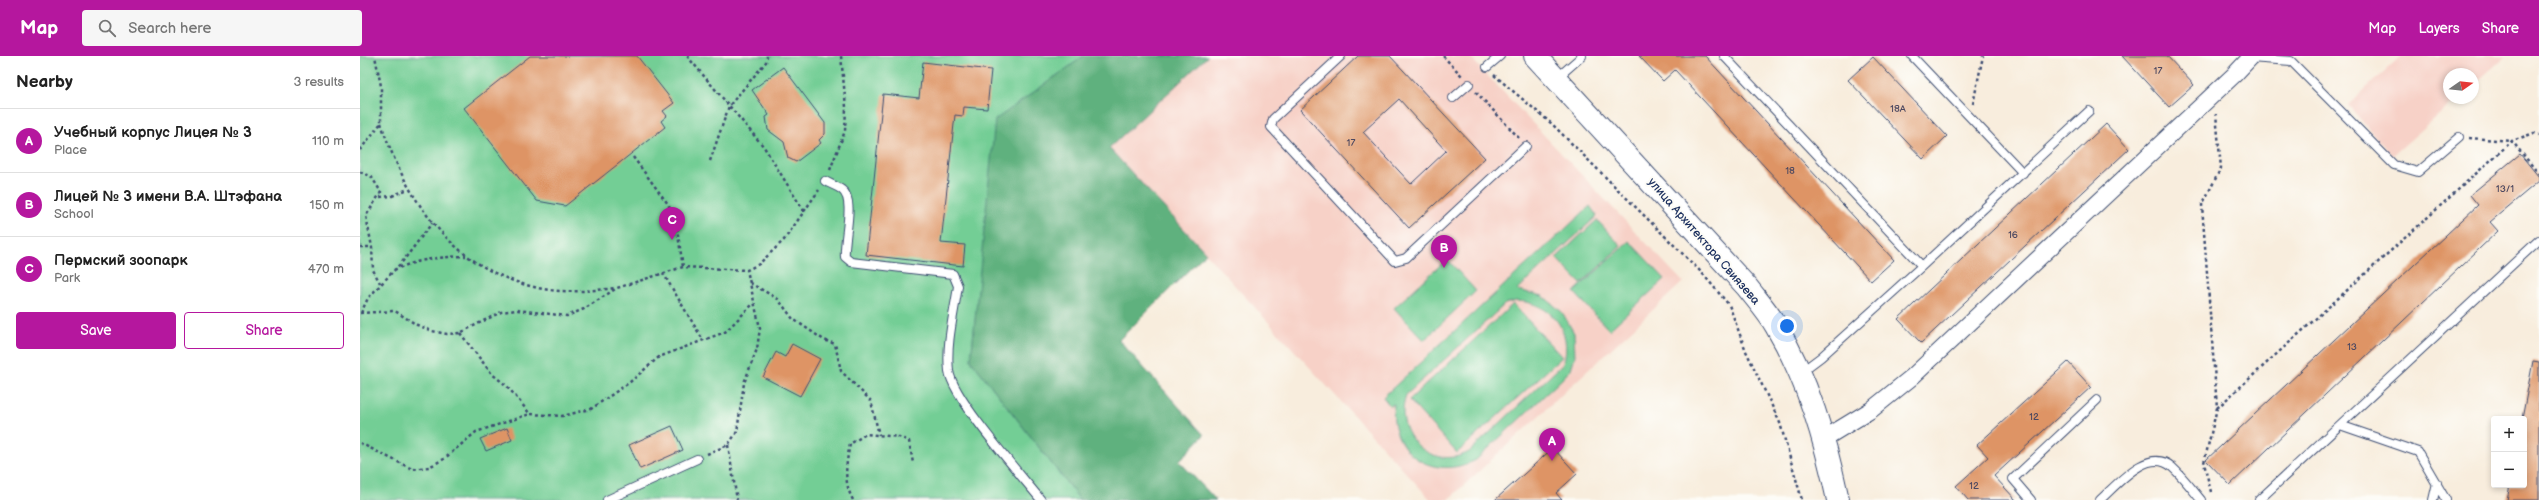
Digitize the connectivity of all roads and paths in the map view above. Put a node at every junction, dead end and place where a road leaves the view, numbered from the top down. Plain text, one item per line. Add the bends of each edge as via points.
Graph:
1 (375, 56) edge
2 (687, 56) edge
3 (768, 56) edge
4 (841, 56) edge
5 (1341, 56) edge
6 (1443, 56) edge
7 (1500, 56) edge
8 (1535, 56) edge
9 (1582, 56) edge
10 (1724, 56) edge
11 (1912, 56) edge
12 (1983, 56) edge
13 (2250, 57) edge
14 (1487, 67) joint
15 (1556, 78) junction
16 (1469, 84) junction
17 (2214, 94) junction
18 (1454, 98) dead end
19 (729, 106) junction
20 (2089, 111) dead end
21 (1971, 116) junction
22 (381, 123) junction
23 (2539, 135) edge
24 (2459, 138) joint
25 (2512, 141) junction
26 (1526, 146) joint
27 (360, 150) edge
28 (633, 157) dead end
29 (710, 161) dead end
30 (360, 172) edge
31 (2023, 172) junction
32 (2539, 174) edge
33 (825, 181) junction
34 (408, 189) junction
35 (380, 197) junction
36 (806, 212) junction
37 (432, 224) junction
38 (2539, 240) edge
39 (360, 247) edge
40 (372, 247) junction
41 (466, 256) junction
42 (1922, 266) junction
43 (683, 267) junction
44 (747, 270) junction
45 (392, 271) junction
46 (663, 273) junction
47 (750, 283) junction
48 (380, 284) junction
49 (617, 288) junction
50 (754, 303) junction
51 (360, 313) edge
52 (460, 332) junction
53 (704, 340) junction
54 (1800, 372) junction
55 (2097, 400) dead end
56 (2217, 408) junction
57 (530, 414) junction
58 (2340, 425) junction
59 (879, 435) junction
60 (1825, 438) junction
61 (360, 443) edge
62 (728, 446) junction
63 (697, 458) joint
64 (913, 463) dead end
65 (2437, 483) junction
66 (607, 500) edge
67 (737, 500) edge
68 (853, 500) edge
69 (1042, 500) edge
70 (1802, 500) edge
71 (1838, 500) edge
72 (2031, 500) edge
73 (2100, 500) edge
74 (2201, 500) edge
75 (2213, 500) edge
76 (2260, 500) edge
77 (2433, 500) edge
78 (2446, 500) edge

1 - 22 path via 381,86
2 - 19 path
3 - 19 path via 766,62
4 - 33 path via 846,131
5 - 26 lane via 1273,119 1271,127 1395,261 1406,258
6 - 16 path
7 - 14 lane
8 - 15 main road, улица Архитектора Свиязева
9 - 15 lane
10 - 42 lane
11 - 21 lane
12 - 21 path
13 - 17 street
13 - 24 lane via 2291,61 2394,165 2418,172
14 - 70 path via 1552,124 1702,273 1729,304 1746,351 1780,423
15 - 54 main road, улица Архитектора Свиязева via 1747,287 1776,325
16 - 18 lane
16 - 26 path
17 - 56 path via 2221,168 2202,204
17 - 60 street via 1896,391
19 - 29 path
19 - 36 path via 764,147
20 - 31 lane
21 - 31 lane
22 - 27 path
22 - 34 path via 390,152
23 - 25 path via 2534,133
24 - 25 path
25 - 32 path
25 - 56 path
28 - 43 path via 676,222
30 - 35 path via 371,176 377,183 381,192
31 - 42 lane
33 - 36 path
33 - 69 lane via 843,190 850,201 844,248 845,257 851,262 953,274 957,279 948,354 950,373 960,398
34 - 35 path via 392,196
34 - 37 path
35 - 40 path via 366,216
36 - 44 path via 784,240 759,264
37 - 41 path
37 - 45 path
38 - 58 lane
39 - 40 path
40 - 48 path via 373,270
41 - 45 path via 410,262
41 - 49 path via 494,273 534,288 580,292
42 - 54 lane via 1821,357
43 - 44 path
43 - 46 path
44 - 47 path
45 - 48 path
46 - 49 path
46 - 53 path
47 - 50 path
47 - 59 path via 778,299 793,319 824,340 835,344 841,371 870,401
48 - 51 path
49 - 52 path via 584,309 567,316 517,310 501,312
50 - 53 path via 725,332
50 - 62 path via 760,328 757,349 744,383 737,432
51 - 52 path via 394,311 417,326 432,331 447,334
52 - 57 path via 492,374 507,386
53 - 57 path via 659,357 630,382 591,409 562,416
54 - 60 main road, улица Архитектора Свиязева
55 - 72 lane via 2013,479
56 - 75 path via 2204,463
57 - 61 path via 476,432 444,459 429,467 412,469
58 - 65 lane via 2418,452
58 - 76 lane
59 - 64 path via 909,441
59 - 68 path via 866,434 850,444 846,463 847,488
60 - 71 main road, улица Архитектора Свиязева
62 - 63 path
62 - 67 path
63 - 66 lane
65 - 77 lane
65 - 78 lane
73 - 74 lane via 2134,469 2146,463 2159,461 2171,466

